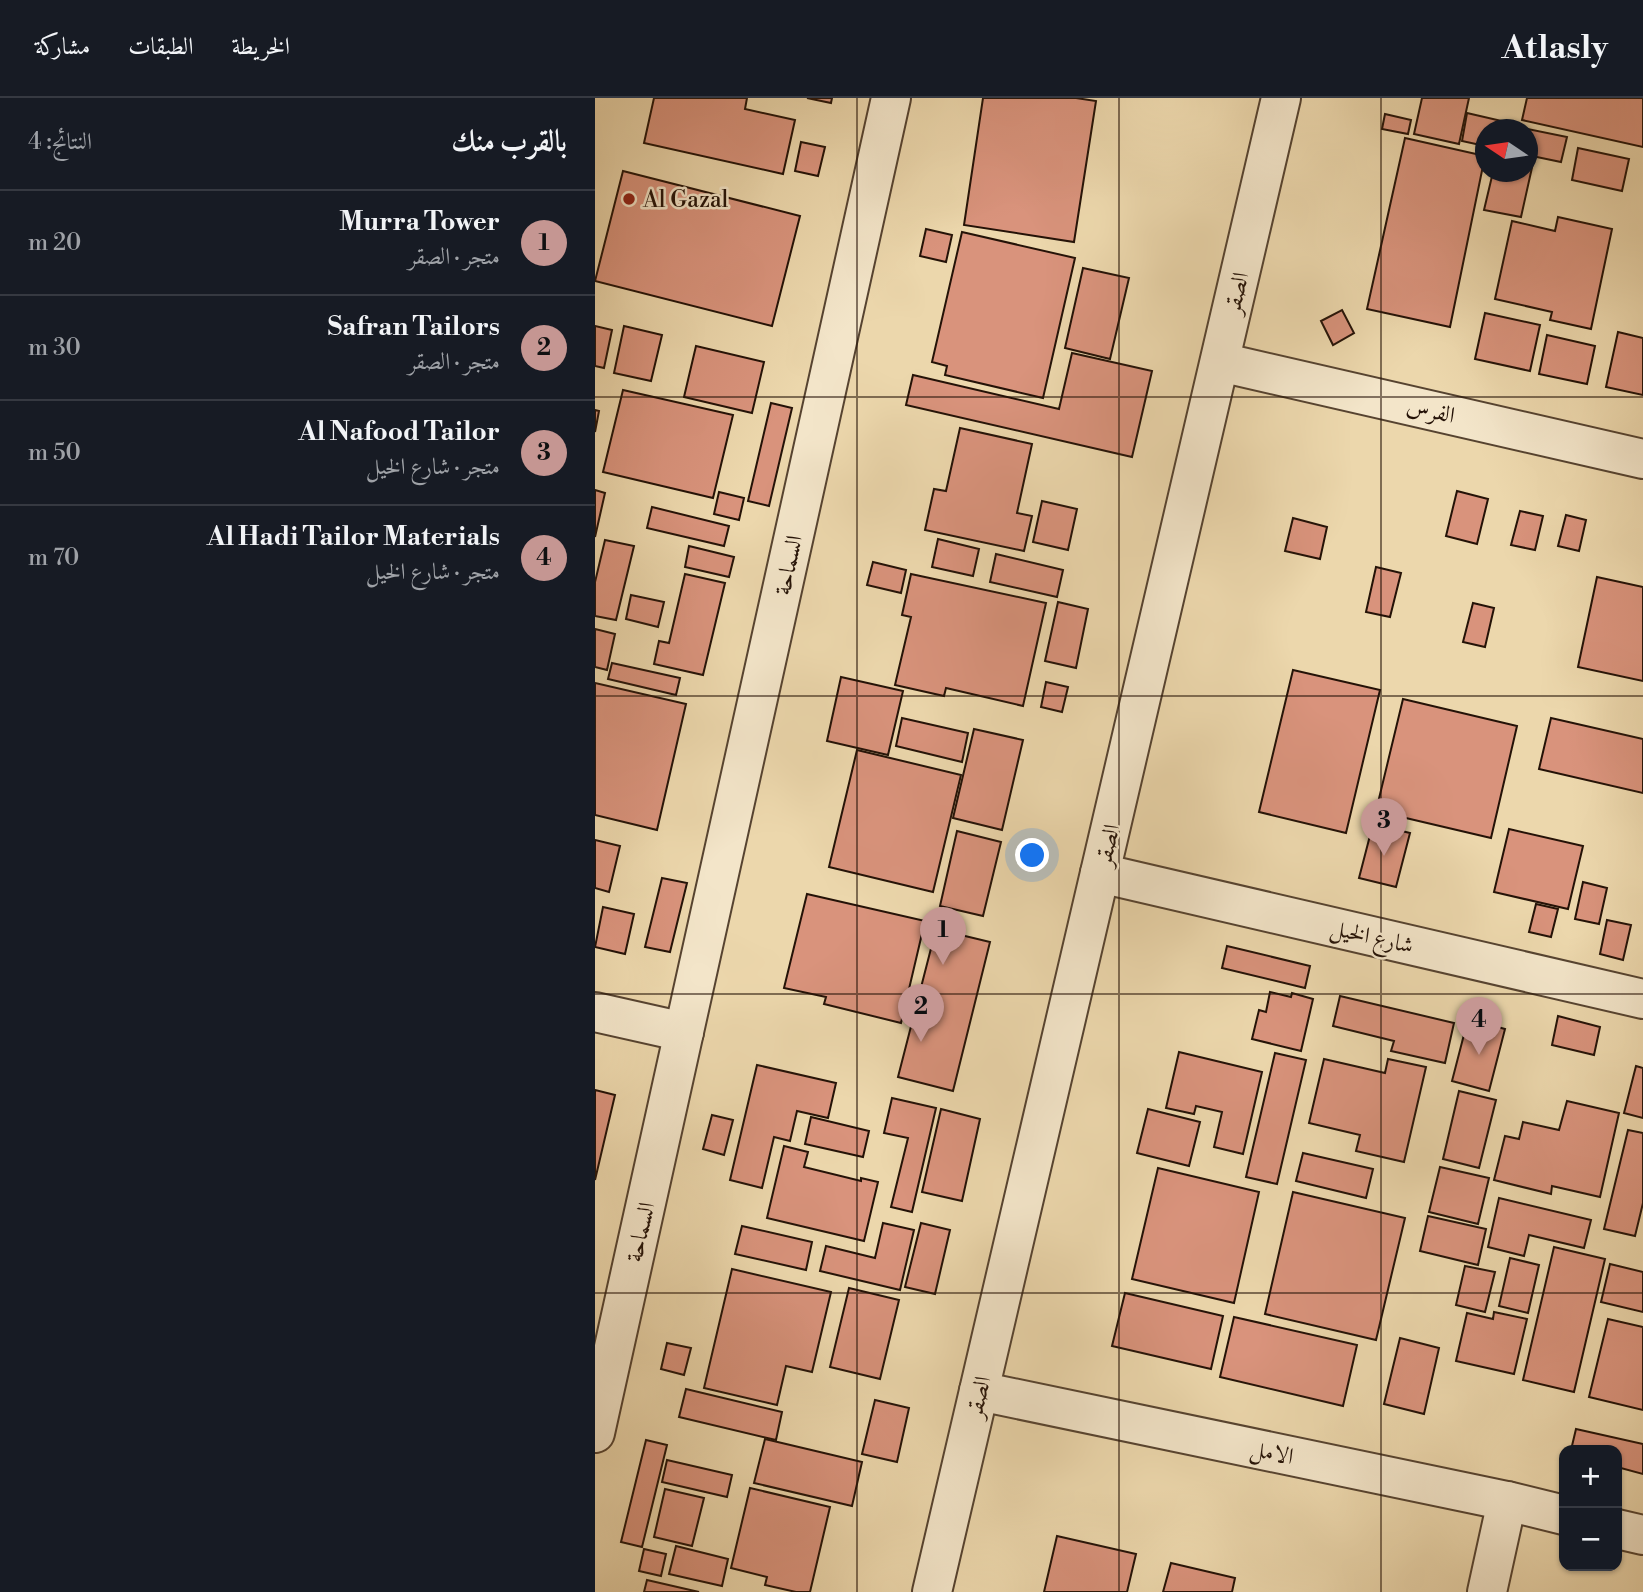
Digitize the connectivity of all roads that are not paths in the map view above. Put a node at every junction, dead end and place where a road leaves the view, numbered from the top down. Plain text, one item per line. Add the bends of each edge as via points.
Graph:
1 (891, 98) edge
2 (1277, 99) edge
3 (1220, 362) junction
4 (1643, 459) edge
5 (1100, 873) junction
6 (1643, 999) edge
7 (595, 1012) edge
8 (684, 1032) junction
9 (979, 1391) junction
10 (595, 1433) edge
11 (1507, 1501) junction
12 (1559, 1514) edge
13 (1622, 1530) edge
14 (1643, 1535) edge
15 (932, 1592) edge
16 (1487, 1592) edge

1 - 8 street, السماحة
2 - 3 street, الصقر
3 - 4 street, الفرس
3 - 5 street, الصقر
5 - 6 street, شارع الخيل
5 - 9 street, الصقر
7 - 8 street
8 - 10 street, السماحة
9 - 11 street, الامل
9 - 15 street, الصقر
11 - 12 street, الامل
11 - 16 street
13 - 14 street

